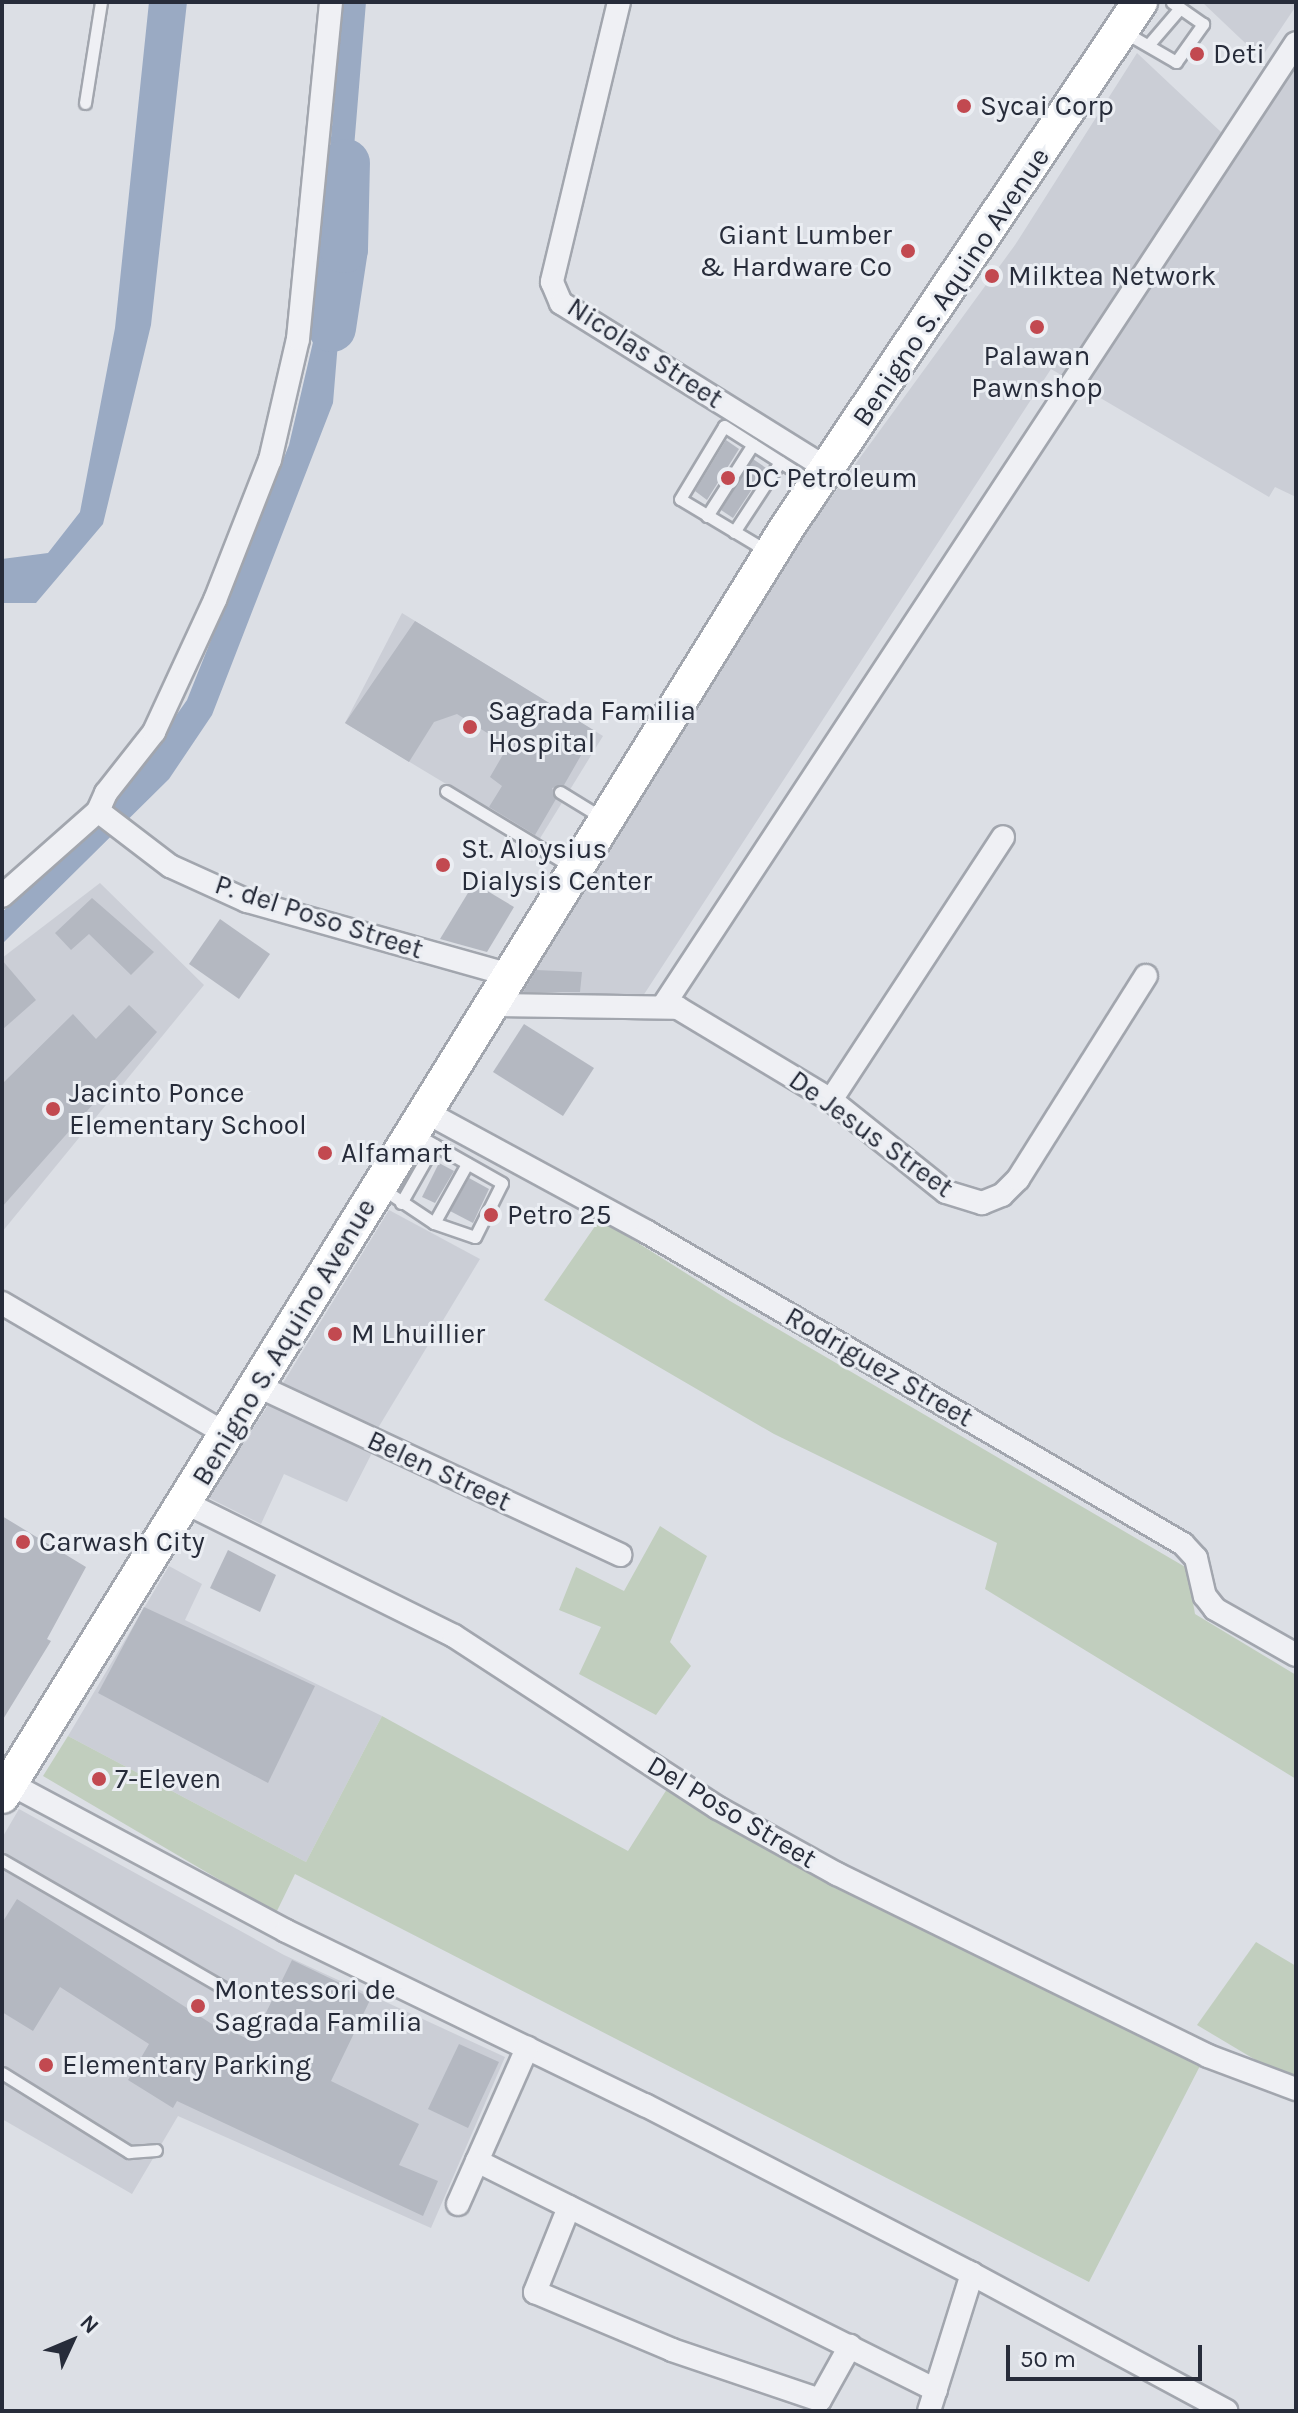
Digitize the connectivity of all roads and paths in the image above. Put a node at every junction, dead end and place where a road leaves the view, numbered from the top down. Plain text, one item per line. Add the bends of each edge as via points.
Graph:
1 (101, 2) edge
2 (331, 2) edge
3 (619, 2) edge
4 (1140, 2) edge
5 (1176, 5) edge
6 (1135, 37) junction
7 (1296, 43) edge
8 (85, 103) dead end
9 (753, 444) junction
10 (780, 462) junction
11 (822, 476) junction
12 (707, 516) junction
13 (734, 532) junction
14 (771, 554) junction
15 (446, 791) dead end
16 (560, 792) dead end
17 (98, 811) junction
18 (605, 820) junction
19 (1003, 837) dead end
20 (575, 869) junction
21 (2, 896) edge
22 (510, 975) junction
23 (1146, 976) dead end
24 (491, 1005) junction
25 (663, 1006) junction
26 (831, 1100) junction
27 (424, 1130) junction
28 (467, 1164) junction
29 (390, 1195) junction
30 (434, 1223) junction
31 (2, 1303) edge
32 (258, 1386) junction
33 (226, 1434) junction
34 (186, 1503) junction
35 (620, 1555) dead end
36 (1296, 1655) edge
37 (6, 1789) edge
38 (2, 1860) edge
39 (222, 1987) dead end
40 (527, 2048) junction
41 (2, 2073) edge
42 (1296, 2089) edge
43 (156, 2150) dead end
44 (477, 2161) junction
45 (458, 2204) dead end
46 (569, 2207) junction
47 (972, 2274) junction
48 (850, 2346) junction
49 (933, 2400) edge
50 (1226, 2411) edge

1 - 8 lane
2 - 17 street via 298,339 283,416 173,694 154,732
3 - 11 street, Nicolas Street via 552,282 561,303
4 - 6 main road, Benigno S. Aquino Avenue
5 - 6 lane
5 - 6 lane via 1203,24 1176,62
6 - 11 main road, Benigno S. Aquino Avenue
7 - 25 street
9 - 10 lane
9 - 12 lane
9 - 12 lane via 724,426 680,499
10 - 11 lane
10 - 13 lane
11 - 14 main road, Benigno S. Aquino Avenue
12 - 13 lane
13 - 14 lane
14 - 18 main road, Benigno S. Aquino Avenue
15 - 20 lane
16 - 18 lane
17 - 21 street
17 - 22 street, P. del Poso Street via 170,866 247,901
18 - 20 main road, Benigno S. Aquino Avenue
19 - 26 street
20 - 22 main road, Benigno S. Aquino Avenue
22 - 24 main road, Benigno S. Aquino Avenue
23 - 26 street, De Jesus Street via 1018,1179 992,1199 965,1201 946,1192
24 - 25 street, De Jesus Street
24 - 27 main road, Benigno S. Aquino Avenue
25 - 26 street, De Jesus Street via 693,1014
27 - 28 lane
27 - 29 main road, Benigno S. Aquino Avenue
27 - 36 street, Rodriguez Street via 647,1232 1183,1544 1196,1558 1205,1596 1215,1609
28 - 30 lane
28 - 30 lane via 502,1183 475,1237
29 - 30 lane
29 - 32 main road, Benigno S. Aquino Avenue
31 - 33 street
32 - 33 main road, Benigno S. Aquino Avenue
32 - 35 street, Belen Street
33 - 34 main road, Benigno S. Aquino Avenue
34 - 37 main road, Benigno S. Aquino Avenue
34 - 42 street, Del Poso Street via 454,1636 718,1808 837,1874 1208,2056
37 - 40 street
38 - 39 lane
40 - 44 street
40 - 47 street
41 - 43 lane via 129,2152
44 - 45 street
44 - 46 street
46 - 48 street
46 - 48 street via 535,2292 672,2350 820,2400
47 - 49 street
47 - 50 street
48 - 49 street

